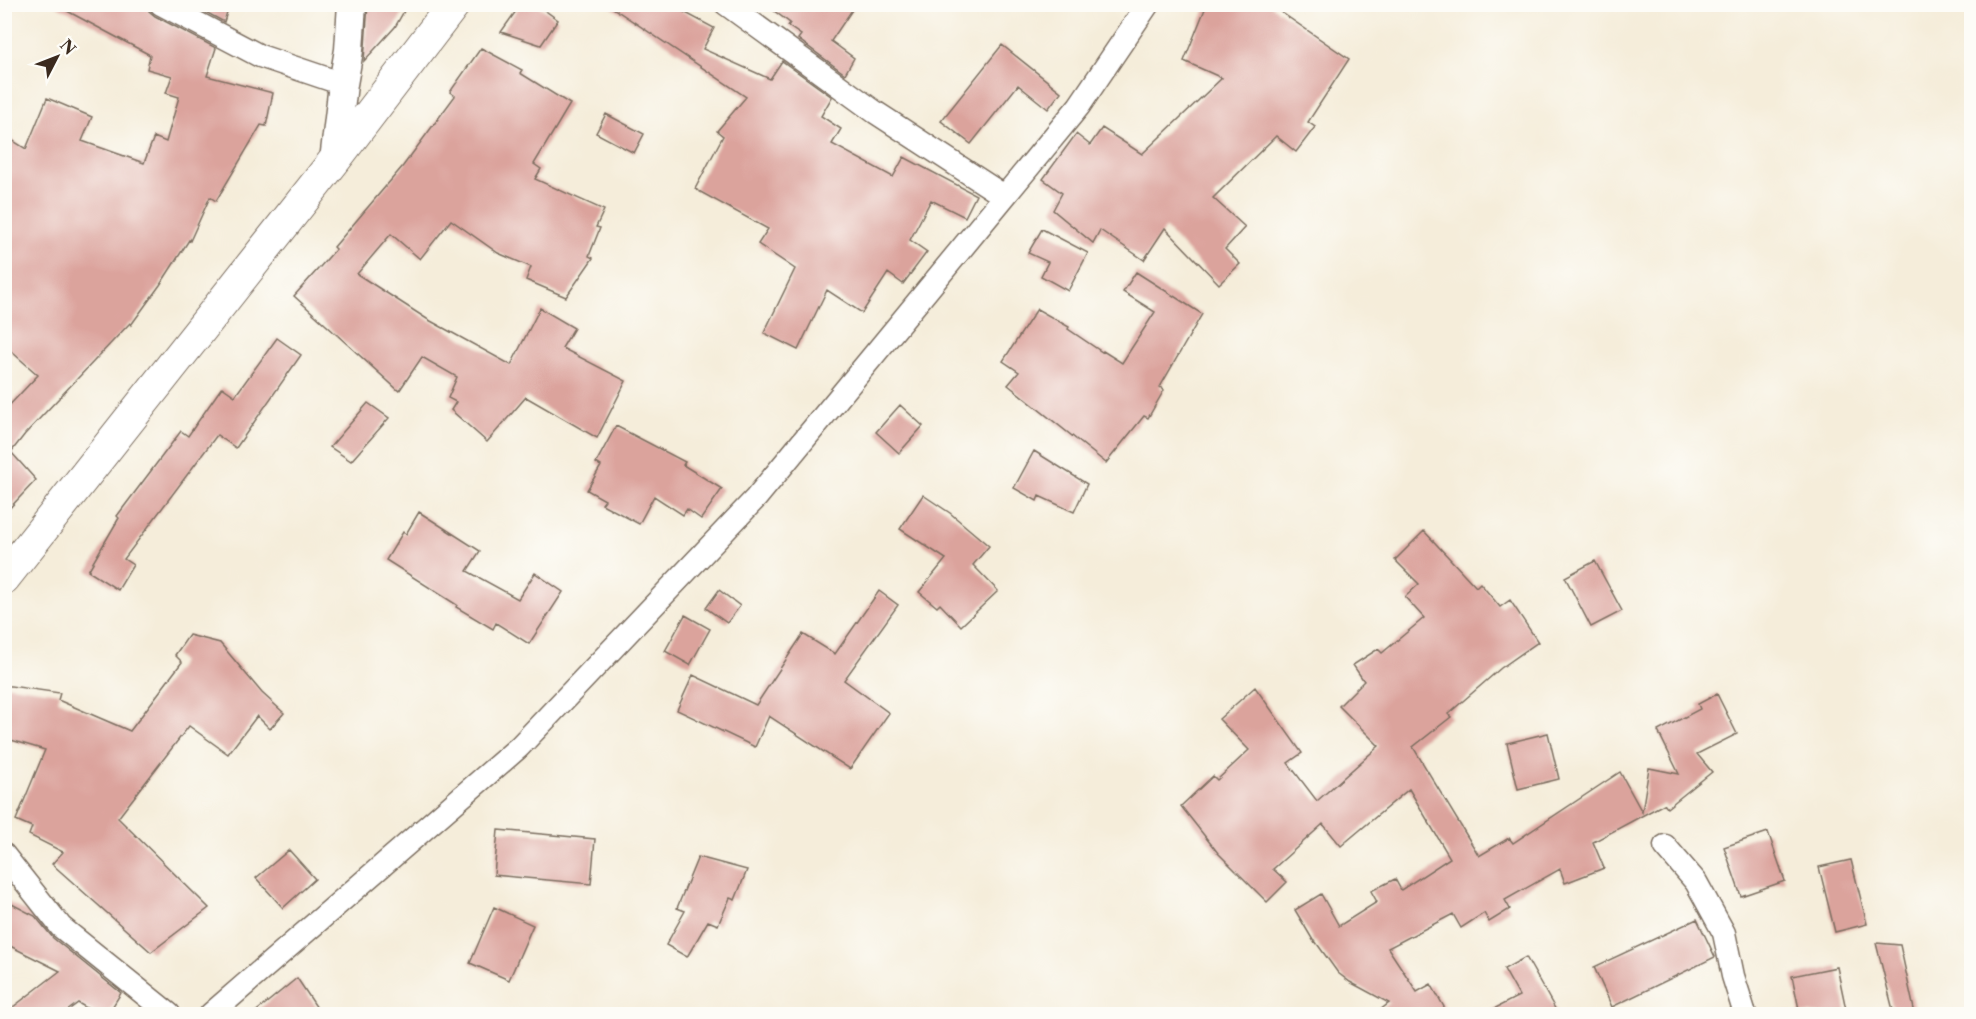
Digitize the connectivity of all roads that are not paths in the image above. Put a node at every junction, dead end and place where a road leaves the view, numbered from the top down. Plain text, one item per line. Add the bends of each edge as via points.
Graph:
1 (161, 4) edge
2 (352, 4) edge
3 (454, 4) edge
4 (726, 4) edge
5 (1148, 4) edge
6 (343, 84) junction
7 (334, 161) junction
8 (1004, 196) junction
9 (4, 578) edge
10 (1665, 846) dead end
11 (4, 855) edge
12 (169, 1014) edge
13 (211, 1014) edge
14 (1745, 1014) edge

1 - 6 street via 260,57
2 - 6 street via 350,50
3 - 7 main road
4 - 8 street via 875,112
5 - 8 street via 1079,106
6 - 7 street
7 - 9 main road
8 - 13 street via 756,498 519,747
10 - 14 street via 1696,882 1724,933
11 - 12 street via 61,927

